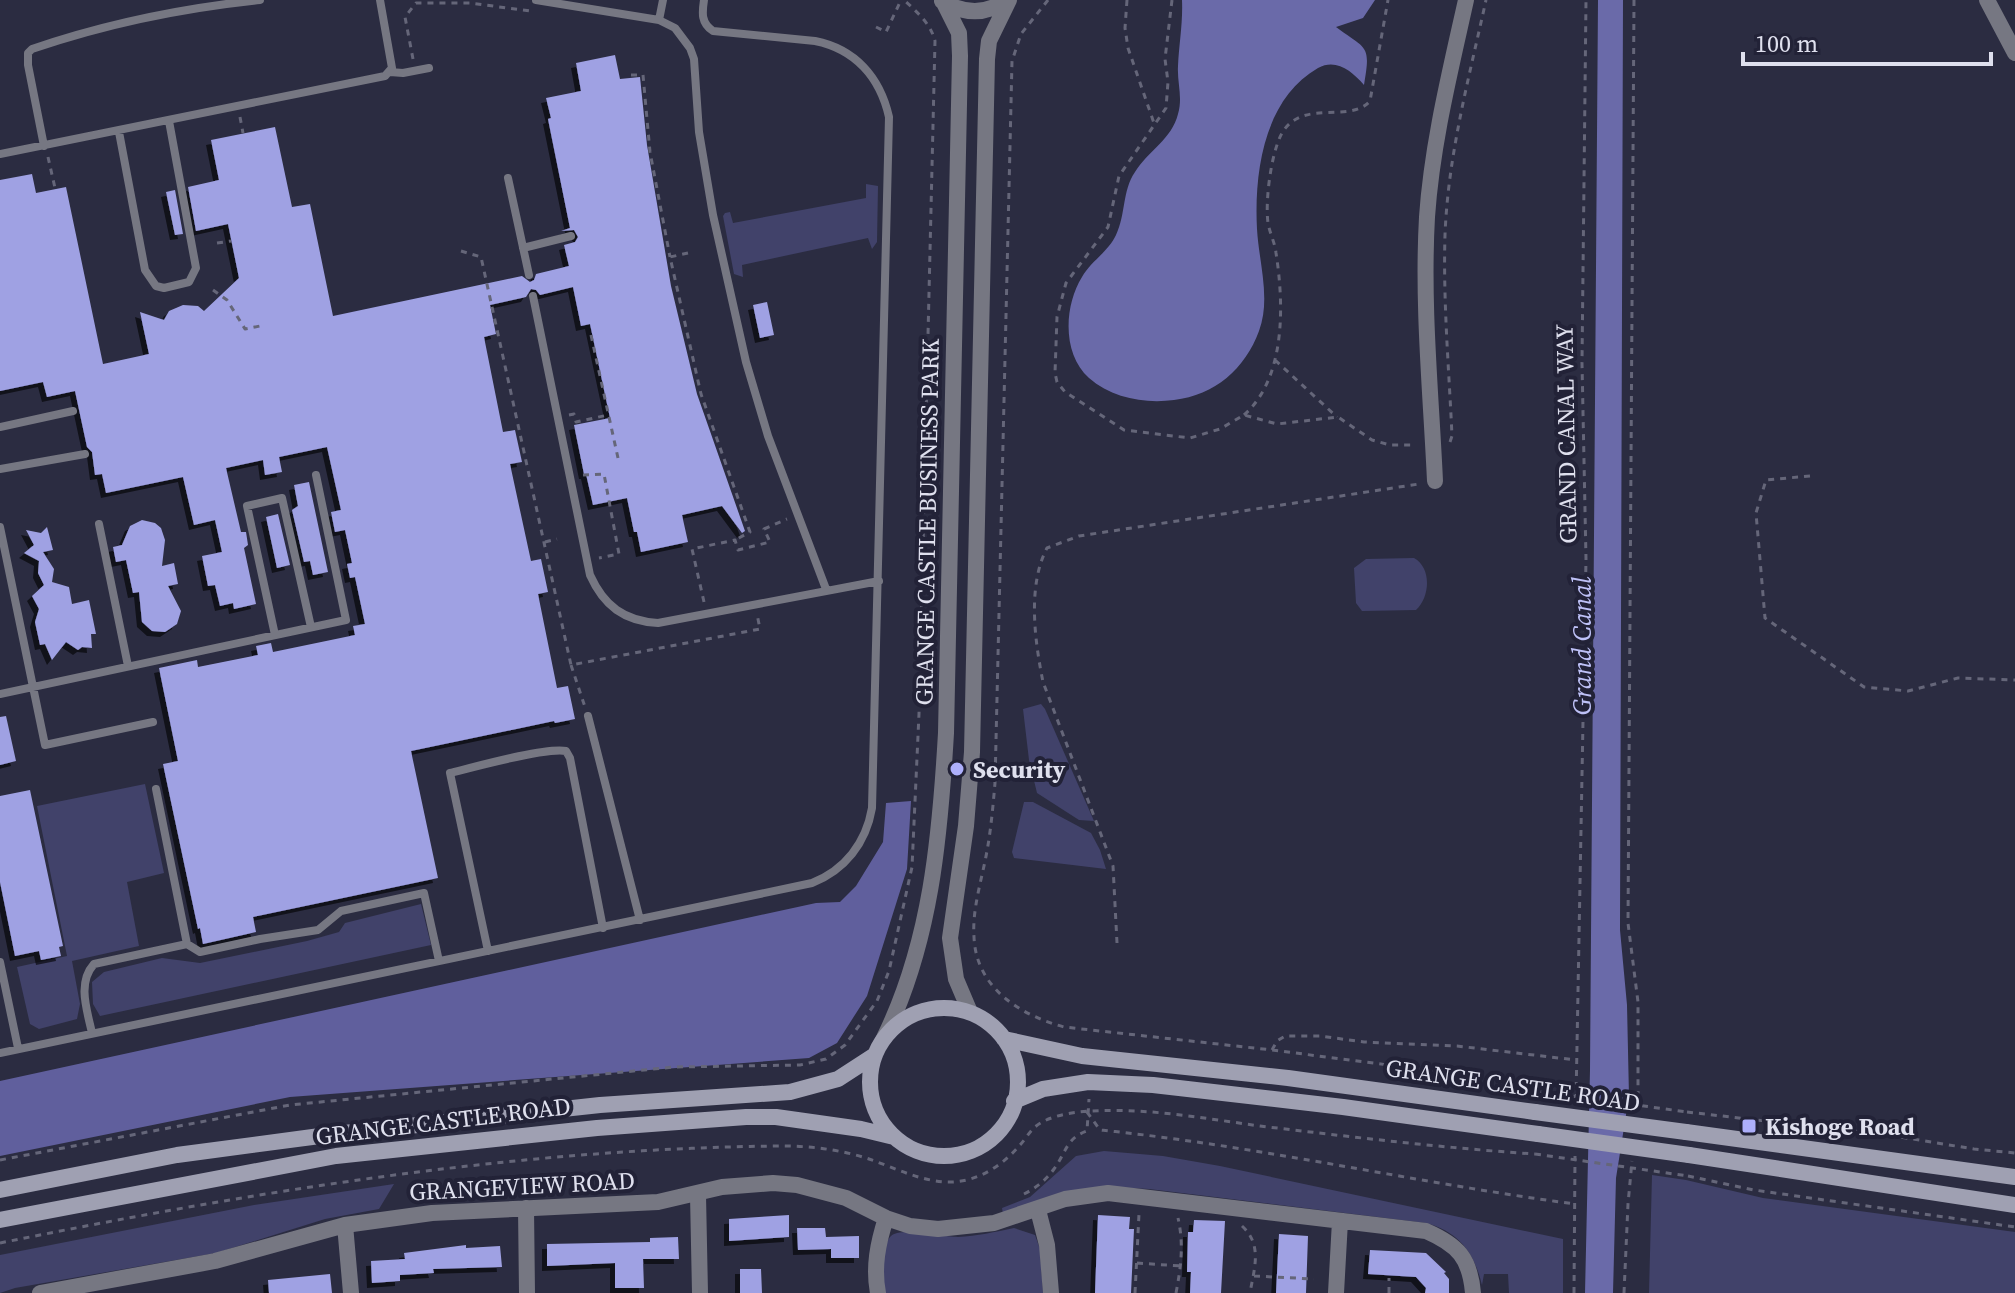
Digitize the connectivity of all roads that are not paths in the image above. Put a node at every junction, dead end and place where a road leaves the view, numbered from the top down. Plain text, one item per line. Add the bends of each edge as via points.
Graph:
1 (260, 0) edge
2 (380, 0) edge
3 (536, 0) edge
4 (663, 0) edge
5 (704, 0) edge
6 (1007, 0) edge
7 (1466, 0) edge
8 (1987, 0) edge
9 (943, 1) edge
10 (659, 20) junction
11 (2015, 53) edge
12 (425, 69) road end
13 (390, 72) junction
14 (169, 121) junction
15 (119, 132) junction
16 (44, 146) junction
17 (0, 154) edge
18 (508, 178) dead end
19 (571, 236) dead end
20 (523, 248) junction
21 (529, 275) dead end
22 (533, 296) dead end
23 (73, 411) dead end
24 (0, 427) edge
25 (85, 454) dead end
26 (0, 469) edge
27 (316, 475) dead end
28 (1435, 481) road end
29 (99, 524) dead end
30 (0, 527) edge
31 (879, 581) junction
32 (826, 589) junction
33 (311, 627) junction
34 (275, 635) junction
35 (128, 666) junction
36 (32, 686) junction
37 (0, 694) edge
38 (588, 716) dead end
39 (153, 722) dead end
40 (156, 789) dead end
41 (640, 920) junction
42 (603, 928) junction
43 (187, 944) junction
44 (488, 951) junction
45 (439, 961) junction
46 (0, 962) edge
47 (970, 1012) junction
48 (92, 1033) junction
49 (884, 1038) junction
50 (1004, 1039) junction
51 (18, 1048) junction
52 (0, 1053) edge
53 (875, 1055) junction
54 (1014, 1101) junction
55 (894, 1137) junction
56 (2015, 1177) edge
57 (0, 1190) edge
58 (698, 1195) junction
59 (2015, 1205) edge
60 (526, 1208) junction
61 (1038, 1210) junction
62 (886, 1218) junction
63 (0, 1220) edge
64 (1340, 1221) junction
65 (345, 1225) junction
66 (40, 1293) edge
67 (351, 1293) edge
68 (527, 1293) edge
69 (700, 1293) edge
70 (878, 1293) edge
71 (1051, 1293) edge
72 (1336, 1293) edge
73 (1473, 1293) edge

1 - 16 lane via 148,18 32,49 28,65
2 - 13 lane
3 - 10 lane
4 - 10 lane
5 - 31 lane via 703,19 713,31 815,41 844,51 870,73 886,104
6 - 9 street via 976,12
6 - 47 street, GRANGE CASTLE BUSINESS PARK via 987,59 972,752 950,938 956,979
7 - 28 street via 1442,109 1427,216
8 - 11 street
9 - 49 street, GRANGE CASTLE BUSINESS PARK via 959,33 960,56 946,733 939,838 928,903 910,977
10 - 32 lane via 675,28 690,48 709,197 746,362
12 - 13 lane
13 - 14 lane
14 - 15 lane
14 - 15 lane via 196,268 189,282 164,288 156,286 145,270
15 - 16 lane
16 - 17 lane
18 - 20 lane
19 - 20 lane
20 - 21 lane
22 - 32 lane via 587,561 607,603 642,622 679,620
23 - 24 lane
25 - 26 lane
27 - 33 lane via 346,620
29 - 35 lane
30 - 36 lane
31 - 32 lane
31 - 41 lane via 872,808 860,843 837,870 812,883
33 - 34 lane
33 - 34 lane via 282,498 247,506
34 - 35 lane
35 - 36 lane
36 - 37 lane
36 - 39 lane via 45,745
38 - 41 lane
40 - 43 lane
41 - 42 lane
42 - 44 lane
42 - 44 lane via 570,758 559,750 516,758 450,773
43 - 45 lane via 200,952 318,930 341,911 424,893
43 - 48 lane via 94,964 83,985
44 - 45 lane
45 - 48 lane
46 - 51 lane
47 - 49 main road, GRANGE CASTLE ROAD via 918,1012
47 - 50 main road, GRANGE CASTLE ROAD
48 - 51 lane
49 - 53 main road, GRANGE CASTLE ROAD
50 - 54 main road via 1015,1068
50 - 56 main road, GRANGE CASTLE ROAD, bridge via 1082,1056 1288,1078
51 - 52 lane
53 - 55 main road, GRANGE CASTLE ROAD via 871,1092
53 - 57 main road, GRANGE CASTLE ROAD via 838,1079 790,1092 600,1105 366,1130 177,1155
54 - 55 main road, GRANGE CASTLE ROAD via 1008,1120 970,1151 928,1154
54 - 59 main road, GRANGE CASTLE ROAD, bridge via 1043,1089 1088,1082 1153,1085 1689,1155
55 - 63 main road, GRANGE CASTLE ROAD via 776,1117 597,1128 336,1156
58 - 60 street, GRANGEVIEW ROAD
58 - 62 street, GRANGEVIEW ROAD via 748,1183 797,1185 846,1198
58 - 69 street
60 - 65 street, GRANGEVIEW ROAD
60 - 68 street
61 - 62 street, GRANGEVIEW ROAD via 969,1228 910,1226
61 - 64 street, GRANGEVIEW ROAD via 1065,1199 1108,1193
61 - 71 street
62 - 70 street via 875,1278
64 - 72 street
64 - 73 street, GRANGEVIEW ROAD via 1426,1231 1448,1241 1465,1259
65 - 66 street, GRANGEVIEW ROAD via 215,1261
65 - 67 street

